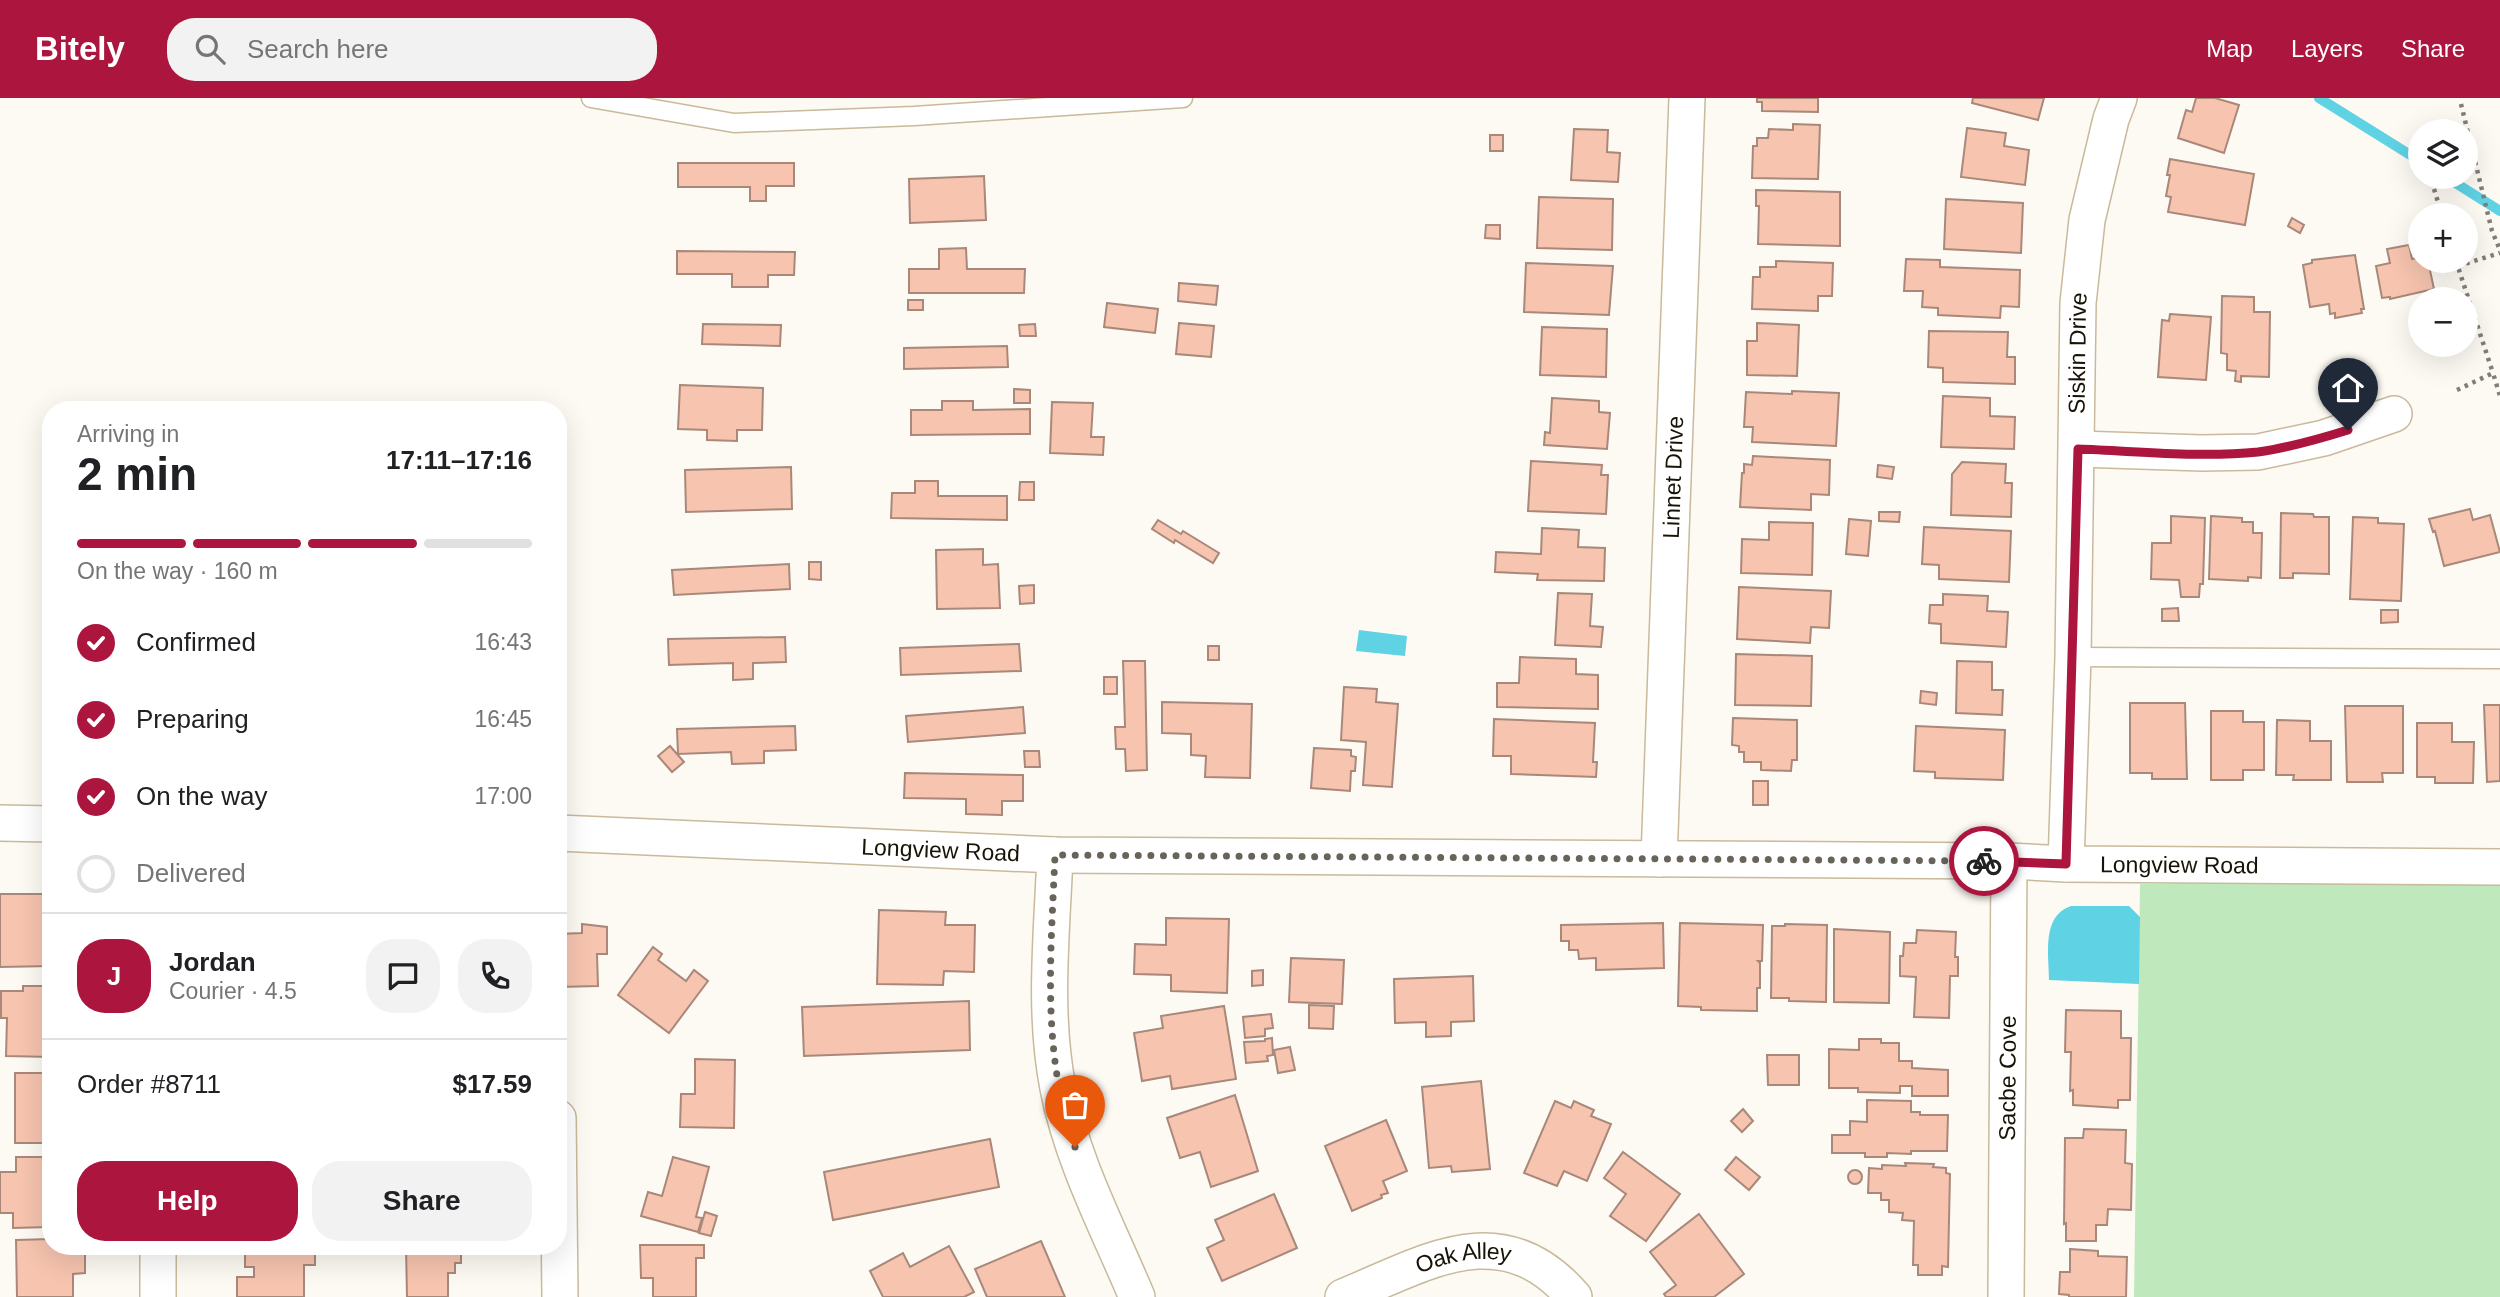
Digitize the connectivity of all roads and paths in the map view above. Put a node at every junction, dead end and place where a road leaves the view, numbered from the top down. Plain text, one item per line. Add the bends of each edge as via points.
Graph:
1 (591, 98) edge
2 (1183, 98) edge
3 (1687, 98) edge
4 (2119, 98) edge
5 (2461, 104) dead end
6 (2434, 189) dead end
7 (2438, 203) edge
8 (2500, 252) edge
9 (2478, 258) edge
10 (2460, 273) edge
11 (2493, 373) junction
12 (2457, 390) dead end
13 (2500, 396) edge
14 (2394, 414) dead end
15 (2078, 449) junction
16 (2073, 657) junction
17 (2500, 659) edge
18 (0, 823) edge
19 (42, 824) edge
20 (567, 834) edge
21 (1055, 855) junction
22 (1659, 859) junction
23 (2010, 861) junction
24 (2066, 864) junction
25 (2500, 867) edge
26 (158, 1255) edge
27 (560, 1255) edge
28 (158, 1297) edge
29 (560, 1297) edge
30 (1137, 1297) edge
31 (1343, 1297) edge
32 (1574, 1297) edge
33 (2006, 1297) edge

1 - 2 lane via 734,124
3 - 22 street, Linnet Drive
4 - 15 street, Siskin Drive via 2087,220 2078,303
5 - 8 path
6 - 7 path
8 - 9 path
10 - 11 path
11 - 12 path
11 - 13 path
14 - 15 street via 2325,438 2258,452
15 - 16 street, Siskin Drive
16 - 17 lane
16 - 24 street, Siskin Drive
18 - 19 street
20 - 21 street, Longview Road
21 - 22 street, Longview Road
21 - 30 street via 1050,1020 1058,1090 1081,1165
22 - 23 street, Longview Road
23 - 24 street, Longview Road
23 - 33 street, Sacbe Cove
24 - 25 street, Longview Road
26 - 28 street
27 - 29 street
31 - 32 street, Oak Alley via 1431,1261 1487,1249 1537,1264 1558,1278

